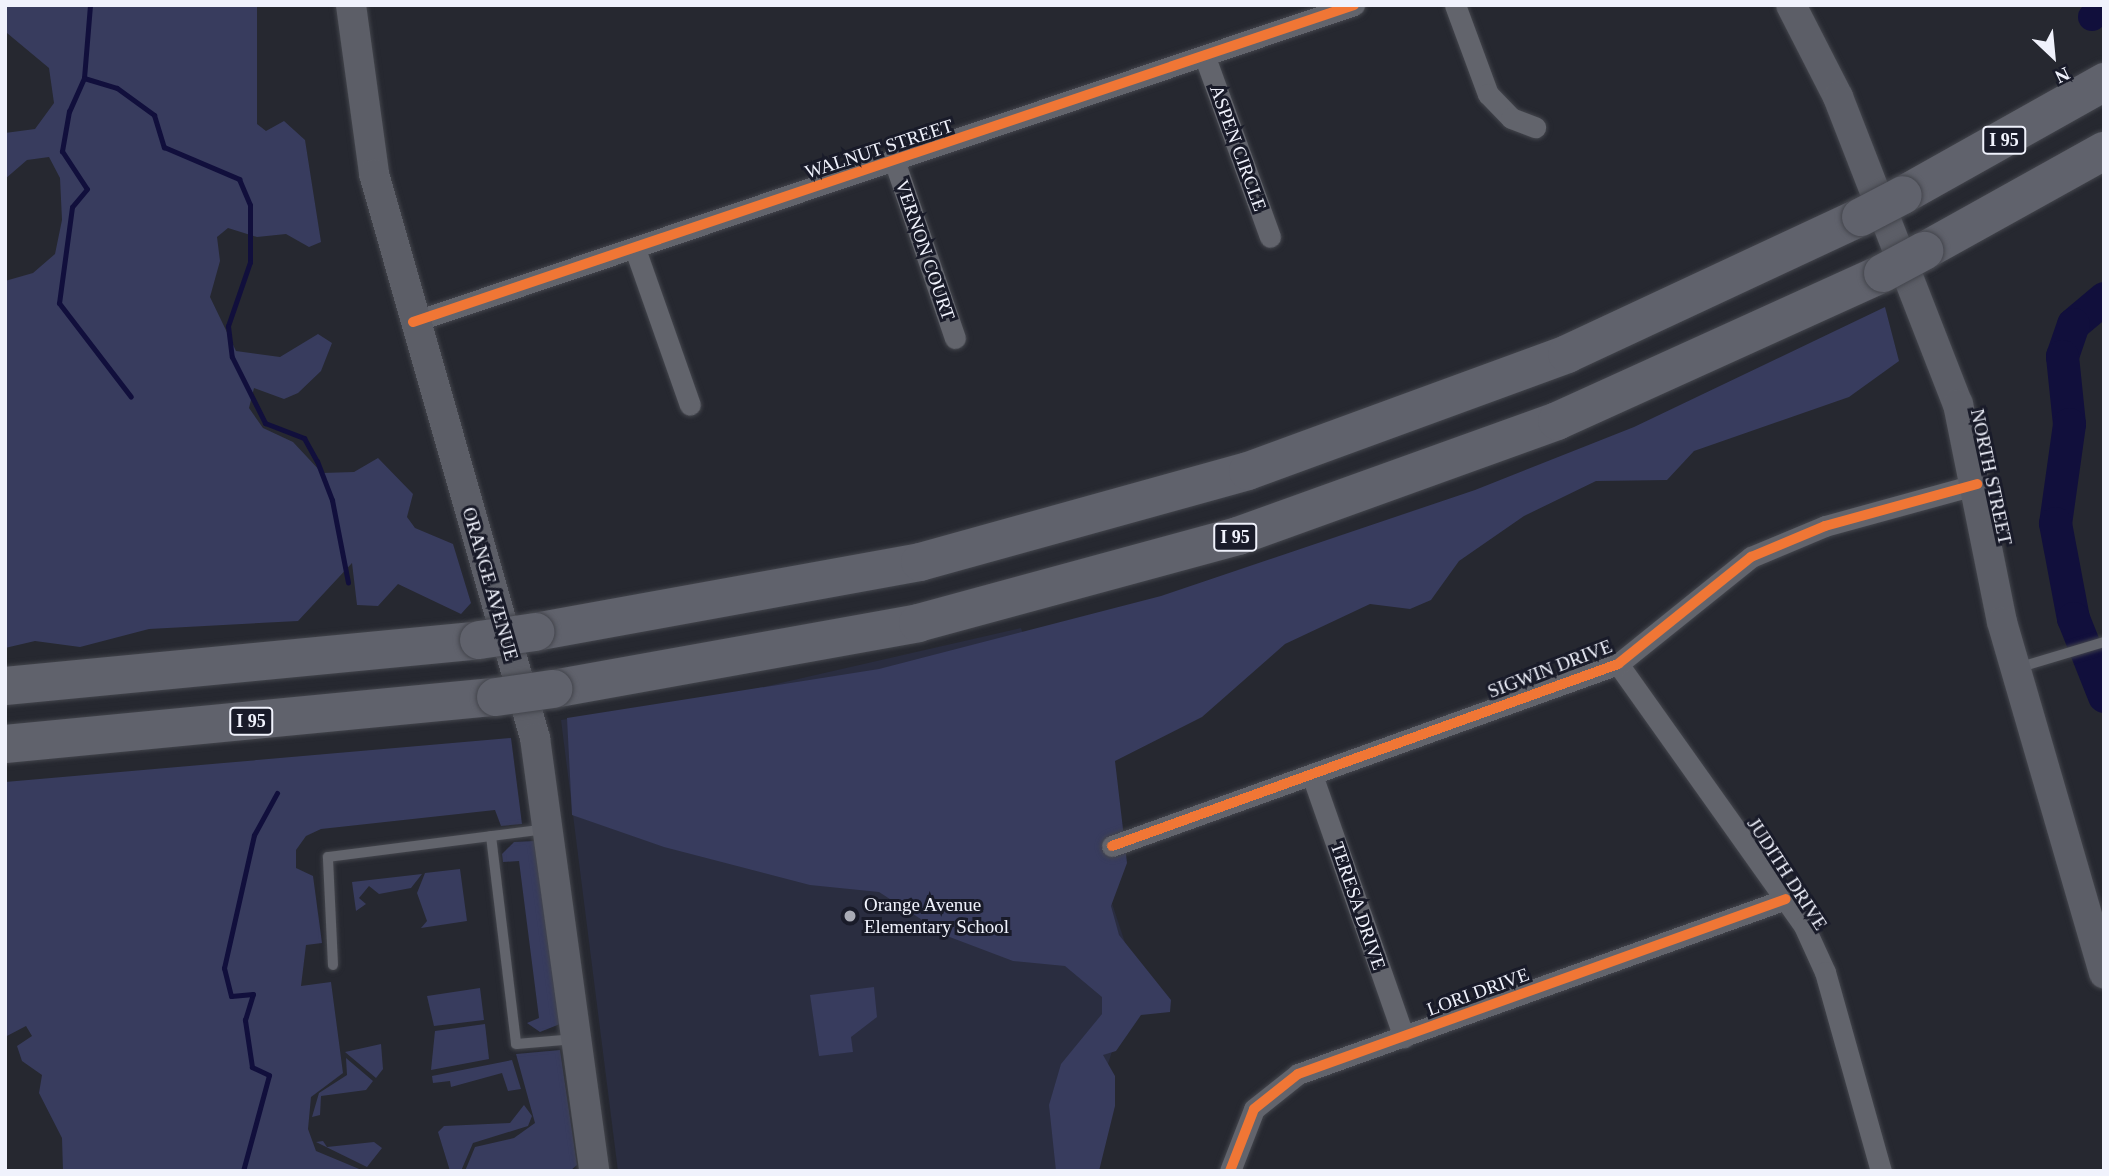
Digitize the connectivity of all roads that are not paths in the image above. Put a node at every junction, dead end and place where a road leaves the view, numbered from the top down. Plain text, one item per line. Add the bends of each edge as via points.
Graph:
1 (351, 5) edge
2 (1354, 5) edge
3 (1455, 5) edge
4 (1791, 5) edge
5 (1206, 60) junction
6 (2104, 82) edge
7 (1535, 127) dead end
8 (2104, 151) edge
9 (895, 163) junction
10 (1270, 237) dead end
11 (635, 249) junction
12 (413, 322) junction
13 (955, 338) dead end
14 (690, 405) dead end
15 (1977, 484) junction
16 (2102, 643) edge
17 (1618, 664) junction
18 (2014, 668) junction
19 (5, 686) edge
20 (5, 744) edge
21 (1312, 775) junction
22 (552, 828) junction
23 (491, 836) junction
24 (1112, 846) dead end
25 (1786, 899) junction
26 (333, 965) dead end
27 (2104, 974) edge
28 (1404, 1037) junction
29 (578, 1039) junction
30 (1880, 1170) edge
31 (594, 1171) edge
32 (1230, 1171) edge

1 - 12 main road, ORANGE AVENUE via 374,174
2 - 5 street, WALNUT STREET
3 - 7 street via 1488,94 1511,118
4 - 15 main road, NORTH STREET via 1838,97 1922,306 1958,404
5 - 9 street, WALNUT STREET
5 - 10 street, ASPEN CIRCLE
6 - 19 highway, I 95, bridge via 1861,217 1567,354 1248,471 920,562 535,632
8 - 20 highway, I 95, bridge via 1883,272 1557,421 1238,536 918,623 553,689
9 - 11 street, WALNUT STREET
9 - 13 street, VERNON COURT
11 - 12 street, WALNUT STREET
11 - 14 street
12 - 22 main road, ORANGE AVENUE via 535,738
15 - 17 street, SIGWIN DRIVE via 1825,526 1751,556
15 - 18 main road, NORTH STREET
16 - 18 lane
17 - 21 street, SIGWIN DRIVE
17 - 25 street, JUDITH DRIVE
18 - 27 main road, NORTH STREET
21 - 24 street, SIGWIN DRIVE
21 - 28 street, TERESA DRIVE
22 - 23 lane
22 - 29 main road, ORANGE AVENUE
23 - 26 lane via 328,857
23 - 29 lane via 516,1044
25 - 28 street, LORI DRIVE
25 - 30 street, JUDITH DRIVE via 1825,972
28 - 32 street, LORI DRIVE via 1272,1089 1248,1120
29 - 31 main road, ORANGE AVENUE

